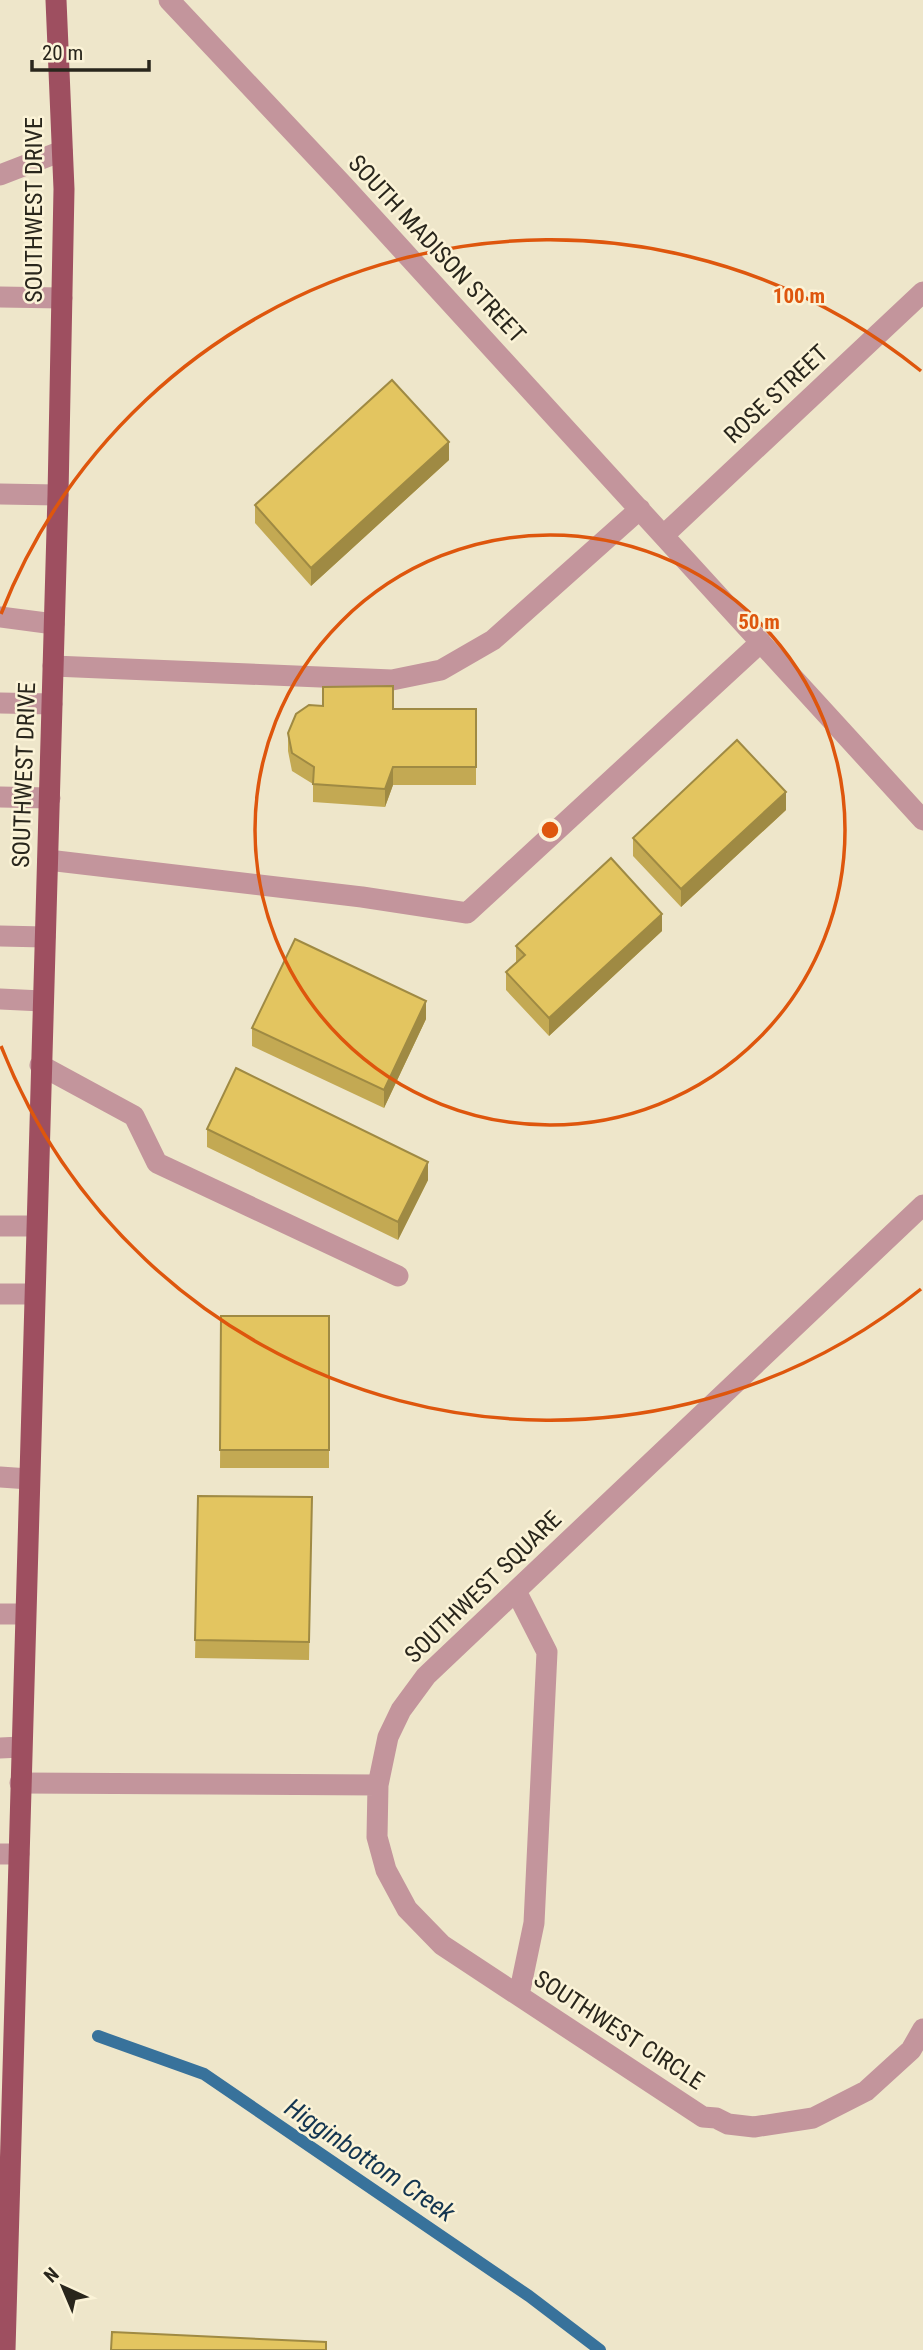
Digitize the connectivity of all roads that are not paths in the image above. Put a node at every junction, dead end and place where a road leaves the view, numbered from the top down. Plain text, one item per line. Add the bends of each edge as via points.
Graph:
1 (56, 0) edge
2 (169, 0) edge
3 (62, 151) junction
4 (0, 175) edge
5 (923, 292) edge
6 (0, 297) edge
7 (62, 298) junction
8 (0, 494) edge
9 (58, 495) junction
10 (640, 509) junction
11 (664, 535) junction
12 (0, 617) edge
13 (54, 624) junction
14 (761, 642) junction
15 (53, 666) junction
16 (0, 703) edge
17 (52, 704) junction
18 (0, 797) edge
19 (50, 799) junction
20 (923, 820) edge
21 (48, 860) junction
22 (0, 936) edge
23 (45, 937) junction
24 (0, 999) edge
25 (42, 1001) junction
26 (40, 1065) junction
27 (923, 1205) edge
28 (0, 1226) edge
29 (36, 1226) junction
30 (398, 1276) dead end
31 (0, 1294) edge
32 (34, 1294) junction
33 (0, 1477) edge
34 (29, 1479) junction
35 (516, 1591) junction
36 (0, 1614) edge
37 (24, 1614) junction
38 (10, 1747) edge
39 (20, 1783) junction
40 (377, 1785) junction
41 (10, 1854) edge
42 (519, 1995) junction
43 (923, 2029) edge
44 (5, 2350) edge

1 - 3 main road, SOUTHWEST DRIVE
2 - 10 street, SOUTH MADISON STREET
3 - 4 street
3 - 7 main road, SOUTHWEST DRIVE
5 - 11 street, ROSE STREET
6 - 7 street
7 - 9 main road, SOUTHWEST DRIVE
8 - 9 street
9 - 13 main road, SOUTHWEST DRIVE
10 - 11 street, SOUTH MADISON STREET
10 - 15 street via 493,640 440,670 392,680
11 - 14 street
12 - 13 street
13 - 15 main road, SOUTHWEST DRIVE
14 - 20 street
14 - 21 street via 467,913
15 - 17 main road, SOUTHWEST DRIVE
16 - 17 street
17 - 19 main road, SOUTHWEST DRIVE
18 - 19 street
19 - 21 main road, SOUTHWEST DRIVE
21 - 23 main road, SOUTHWEST DRIVE
22 - 23 street
23 - 25 main road, SOUTHWEST DRIVE
24 - 25 street
25 - 26 main road, SOUTHWEST DRIVE
26 - 29 main road, SOUTHWEST DRIVE
26 - 30 street via 134,1116 157,1163
27 - 35 street, SOUTHWEST SQUARE
28 - 29 street
29 - 32 main road, SOUTHWEST DRIVE
31 - 32 street
32 - 34 main road, SOUTHWEST DRIVE
33 - 34 street
34 - 37 main road, SOUTHWEST DRIVE
35 - 40 street, SOUTHWEST SQUARE via 426,1676 401,1710 388,1737
35 - 42 street via 547,1652 534,1923
36 - 37 street
37 - 38 main road, SOUTHWEST DRIVE
38 - 39 main road, SOUTHWEST DRIVE
39 - 40 street
39 - 41 main road, SOUTHWEST DRIVE
40 - 42 street, SOUTHWEST CIRCLE via 377,1837 386,1870 407,1909 442,1945
41 - 44 main road, SOUTHWEST DRIVE
42 - 43 street, SOUTHWEST CIRCLE via 703,2116 754,2127 813,2118 866,2091 911,2050

